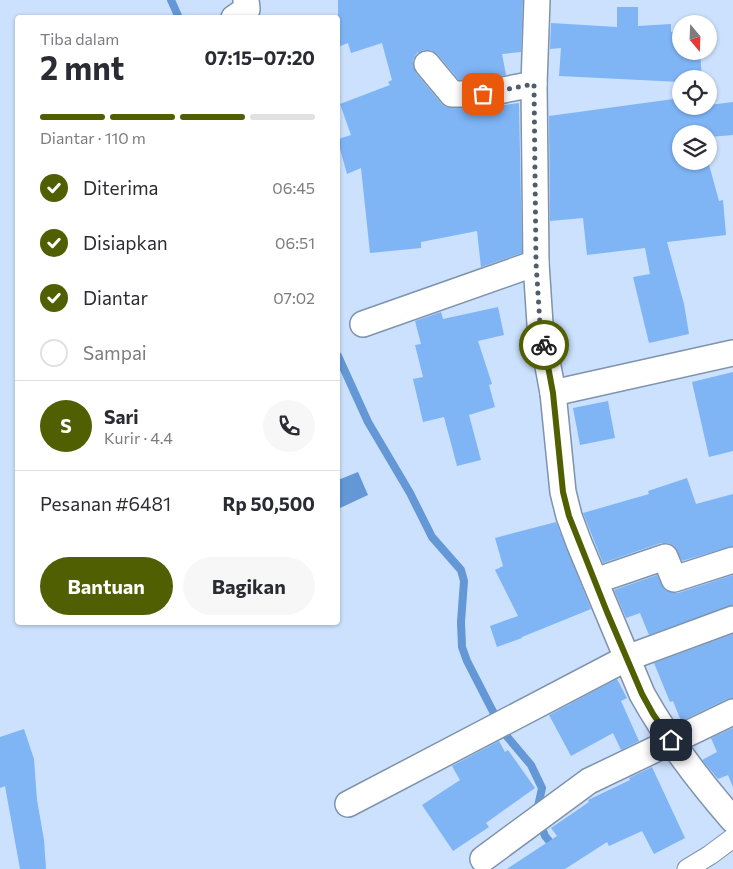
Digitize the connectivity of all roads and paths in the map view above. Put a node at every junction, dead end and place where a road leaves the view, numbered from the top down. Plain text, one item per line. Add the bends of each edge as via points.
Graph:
1 (246, 0) edge
2 (537, 0) edge
3 (238, 15) edge
4 (427, 64) dead end
5 (534, 84) junction
6 (536, 263) junction
7 (363, 324) dead end
8 (733, 353) edge
9 (553, 393) junction
10 (733, 560) edge
11 (594, 581) junction
12 (733, 619) edge
13 (627, 658) junction
14 (733, 712) edge
15 (671, 740) junction
16 (348, 804) dead end
17 (733, 820) edge
18 (733, 838) edge
19 (483, 859) dead end
20 (687, 869) edge

1 - 3 street via 247,9
2 - 5 street
4 - 5 street via 452,94 483,94
5 - 6 street
6 - 7 street
6 - 9 street via 540,324
8 - 9 street
9 - 11 street via 563,492
10 - 11 street via 674,579 665,557
11 - 13 street
12 - 13 street
13 - 15 street via 649,707
13 - 16 street
14 - 15 street
15 - 17 street
15 - 19 street via 589,781
18 - 20 street

